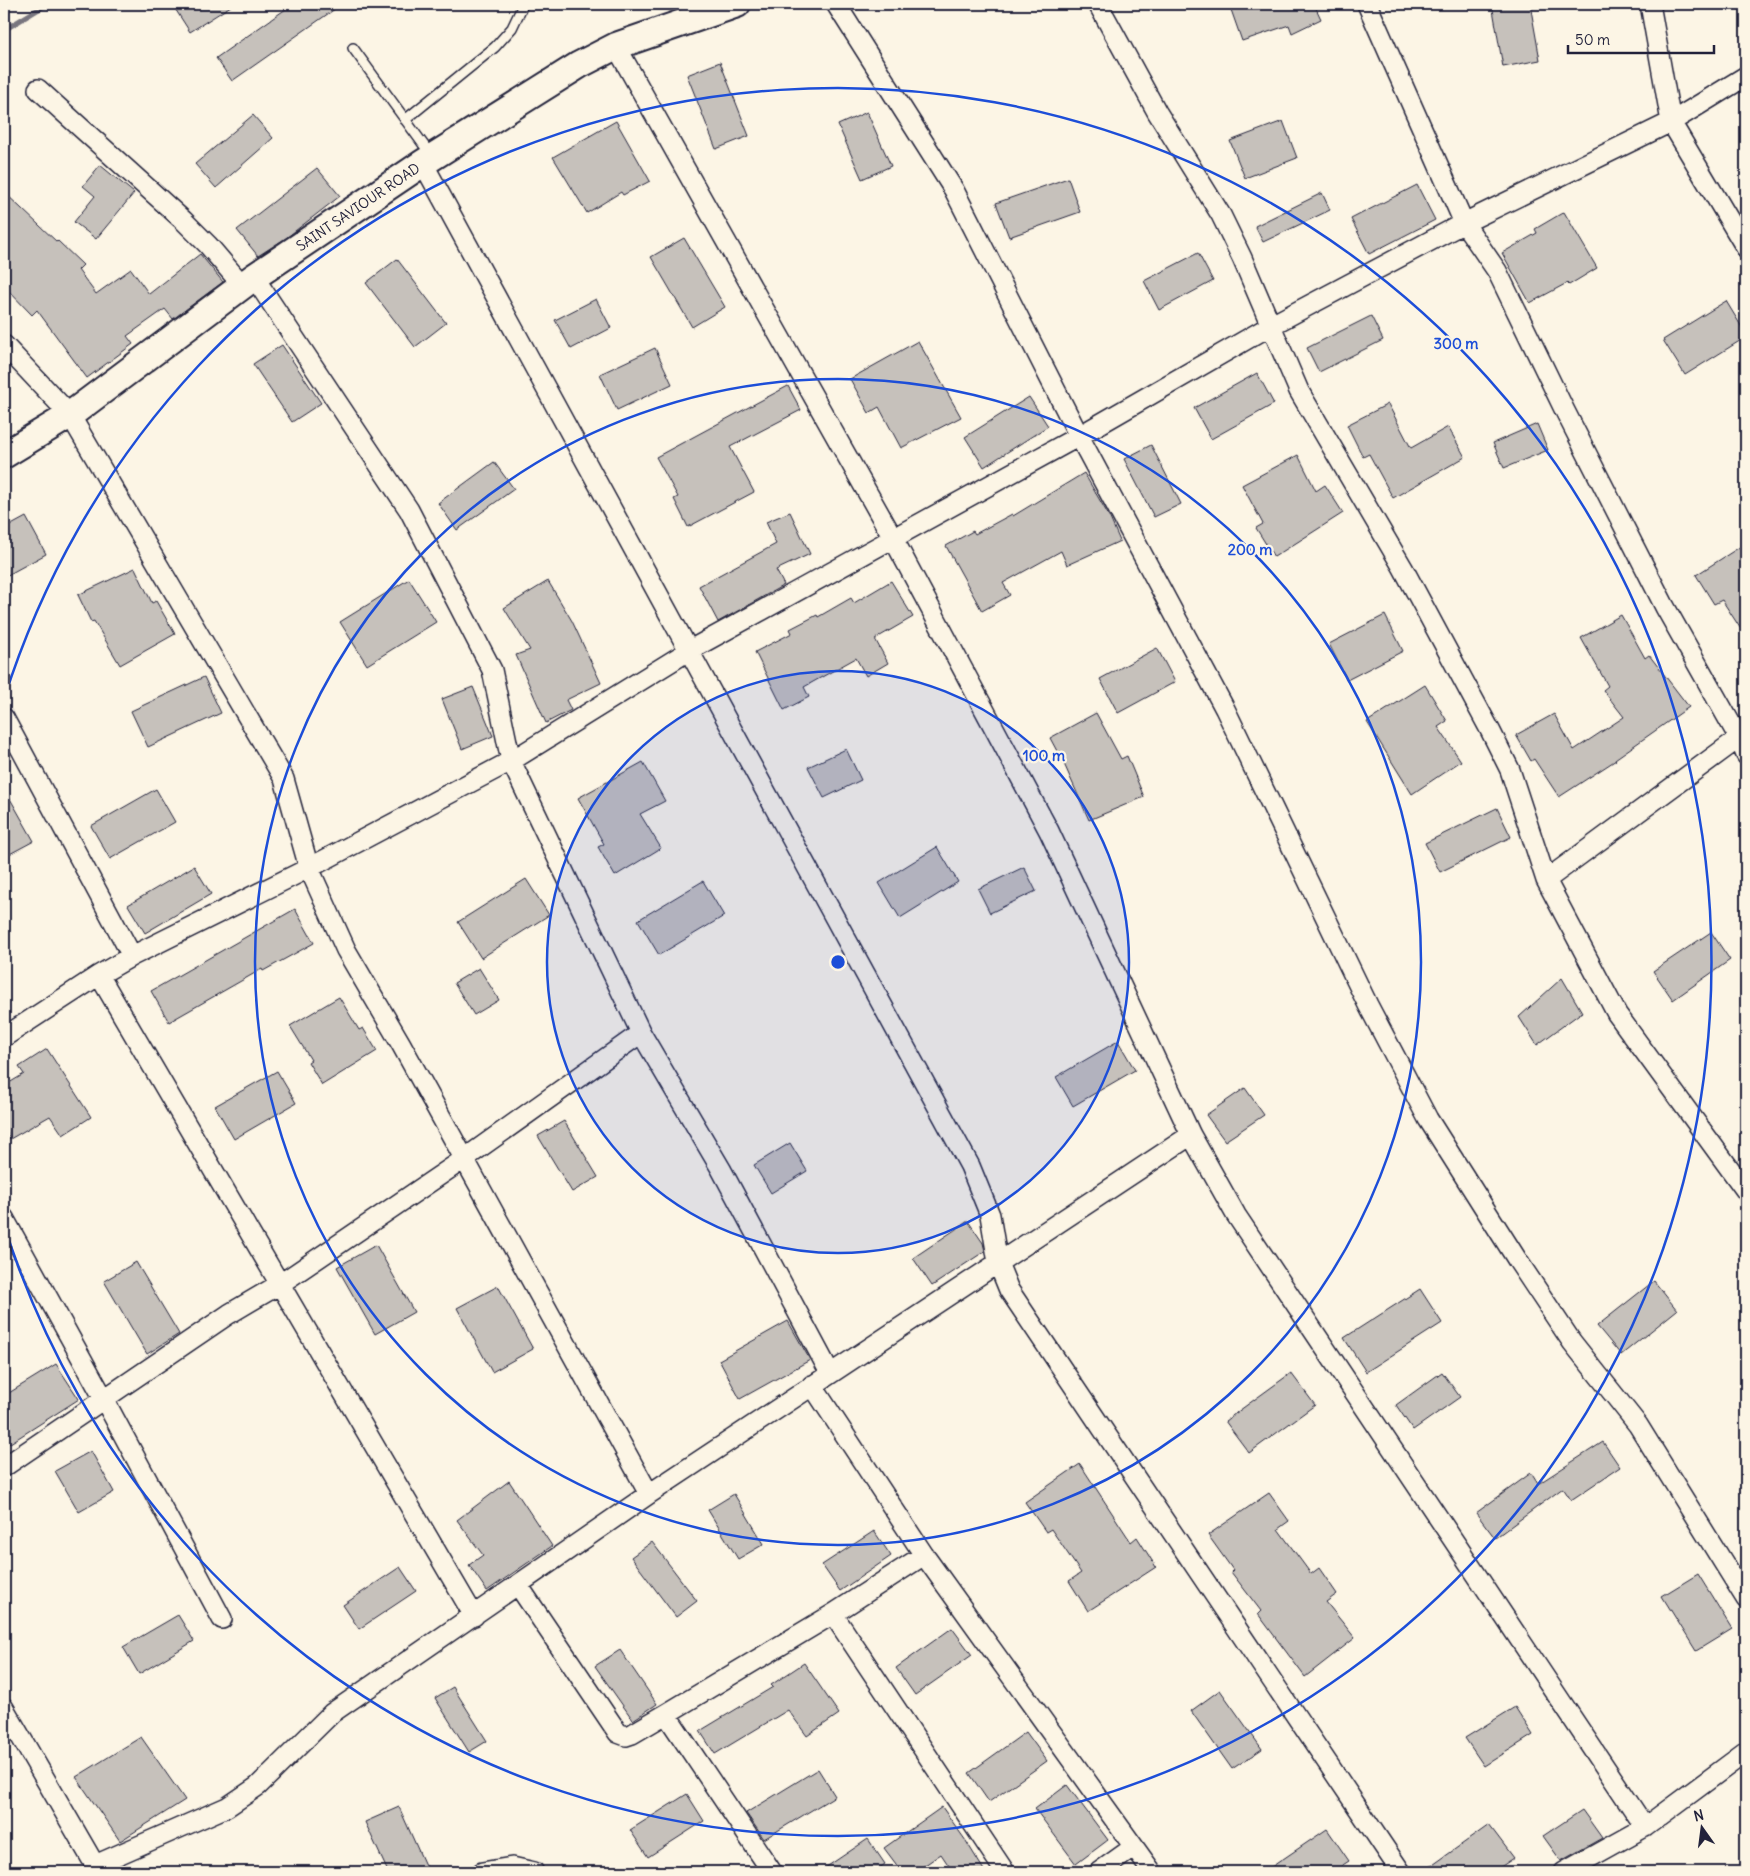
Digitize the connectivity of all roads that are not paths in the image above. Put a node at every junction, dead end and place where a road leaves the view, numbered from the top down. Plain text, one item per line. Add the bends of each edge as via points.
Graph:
1 (522, 4) edge
2 (738, 4) edge
3 (836, 4) edge
4 (1098, 4) edge
5 (1367, 4) edge
6 (1650, 4) edge
7 (616, 46) junction
8 (353, 48) dead end
9 (1746, 76) edge
10 (38, 89) dead end
11 (405, 120) junction
12 (1671, 122) junction
13 (428, 160) junction
14 (1464, 222) junction
15 (1746, 248) edge
16 (249, 282) junction
17 (1270, 326) junction
18 (4, 345) edge
19 (70, 414) junction
20 (1079, 436) junction
21 (4, 455) edge
22 (893, 538) junction
23 (690, 650) junction
24 (4, 718) edge
25 (1743, 746) edge
26 (511, 762) junction
27 (309, 868) junction
28 (1546, 880) junction
29 (132, 956) junction
30 (99, 975) junction
31 (641, 1034) junction
32 (4, 1037) edge
33 (1191, 1135) junction
34 (464, 1159) junction
35 (1746, 1192) edge
36 (4, 1218) edge
37 (998, 1263) junction
38 (280, 1284) junction
39 (830, 1373) junction
40 (812, 1385) junction
41 (104, 1398) junction
42 (4, 1467) edge
43 (649, 1494) junction
44 (924, 1555) junction
45 (518, 1585) junction
46 (1746, 1599) edge
47 (833, 1614) junction
48 (474, 1616) junction
49 (222, 1619) dead end
50 (4, 1708) edge
51 (666, 1714) junction
52 (1746, 1752) edge
53 (1645, 1827) junction
54 (1134, 1847) junction
55 (97, 1869) edge
56 (482, 1872) edge
57 (534, 1872) edge
58 (772, 1872) edge
59 (1005, 1872) edge
60 (1100, 1872) edge
61 (1152, 1872) edge
62 (1401, 1872) edge
63 (1564, 1872) edge

1 - 11 lane via 512,28 495,47
2 - 7 street, SAINT SAVIOUR ROAD
3 - 20 street via 954,190
4 - 17 street via 1157,112 1221,215
5 - 14 street
6 - 12 street
7 - 13 street, SAINT SAVIOUR ROAD via 579,65
7 - 22 street
8 - 11 lane
9 - 12 street
10 - 16 street
11 - 13 lane
12 - 14 street
12 - 15 street
13 - 16 street, SAINT SAVIOUR ROAD
13 - 23 street
14 - 17 street
14 - 25 street via 1497,271 1564,411 1665,607
16 - 19 street, SAINT SAVIOUR ROAD
16 - 26 street via 409,510 492,670
17 - 20 street
17 - 28 street via 1299,391 1403,568 1510,770
18 - 19 street
19 - 21 street, SAINT SAVIOUR ROAD
19 - 27 street via 284,779
20 - 22 street
20 - 46 street via 1225,709 1364,997 1428,1119 1572,1342 1638,1425
22 - 23 street
22 - 33 street via 1048,831
23 - 26 street
23 - 37 street via 970,1166 990,1215
24 - 29 street
25 - 28 street
26 - 27 street
26 - 31 street
27 - 29 street
27 - 34 street via 346,950
28 - 35 street via 1617,1014
29 - 30 street
30 - 32 street
30 - 38 street
31 - 34 street
31 - 39 street via 721,1169
33 - 37 street
33 - 53 street via 1236,1214
34 - 38 street
34 - 43 street
36 - 41 street
37 - 39 street
37 - 62 street via 1009,1290
38 - 41 street via 229,1314
38 - 48 street
39 - 40 street
40 - 43 street
40 - 44 street
41 - 42 street
41 - 49 street
43 - 45 street
44 - 47 street
44 - 54 street
45 - 48 street
45 - 51 street via 618,1733 632,1734
47 - 51 street
47 - 59 street
48 - 55 street via 332,1713 258,1786 227,1807
50 - 55 street
51 - 58 street
52 - 53 street
53 - 63 street
54 - 60 street
54 - 61 street
56 - 57 street via 512,1867

